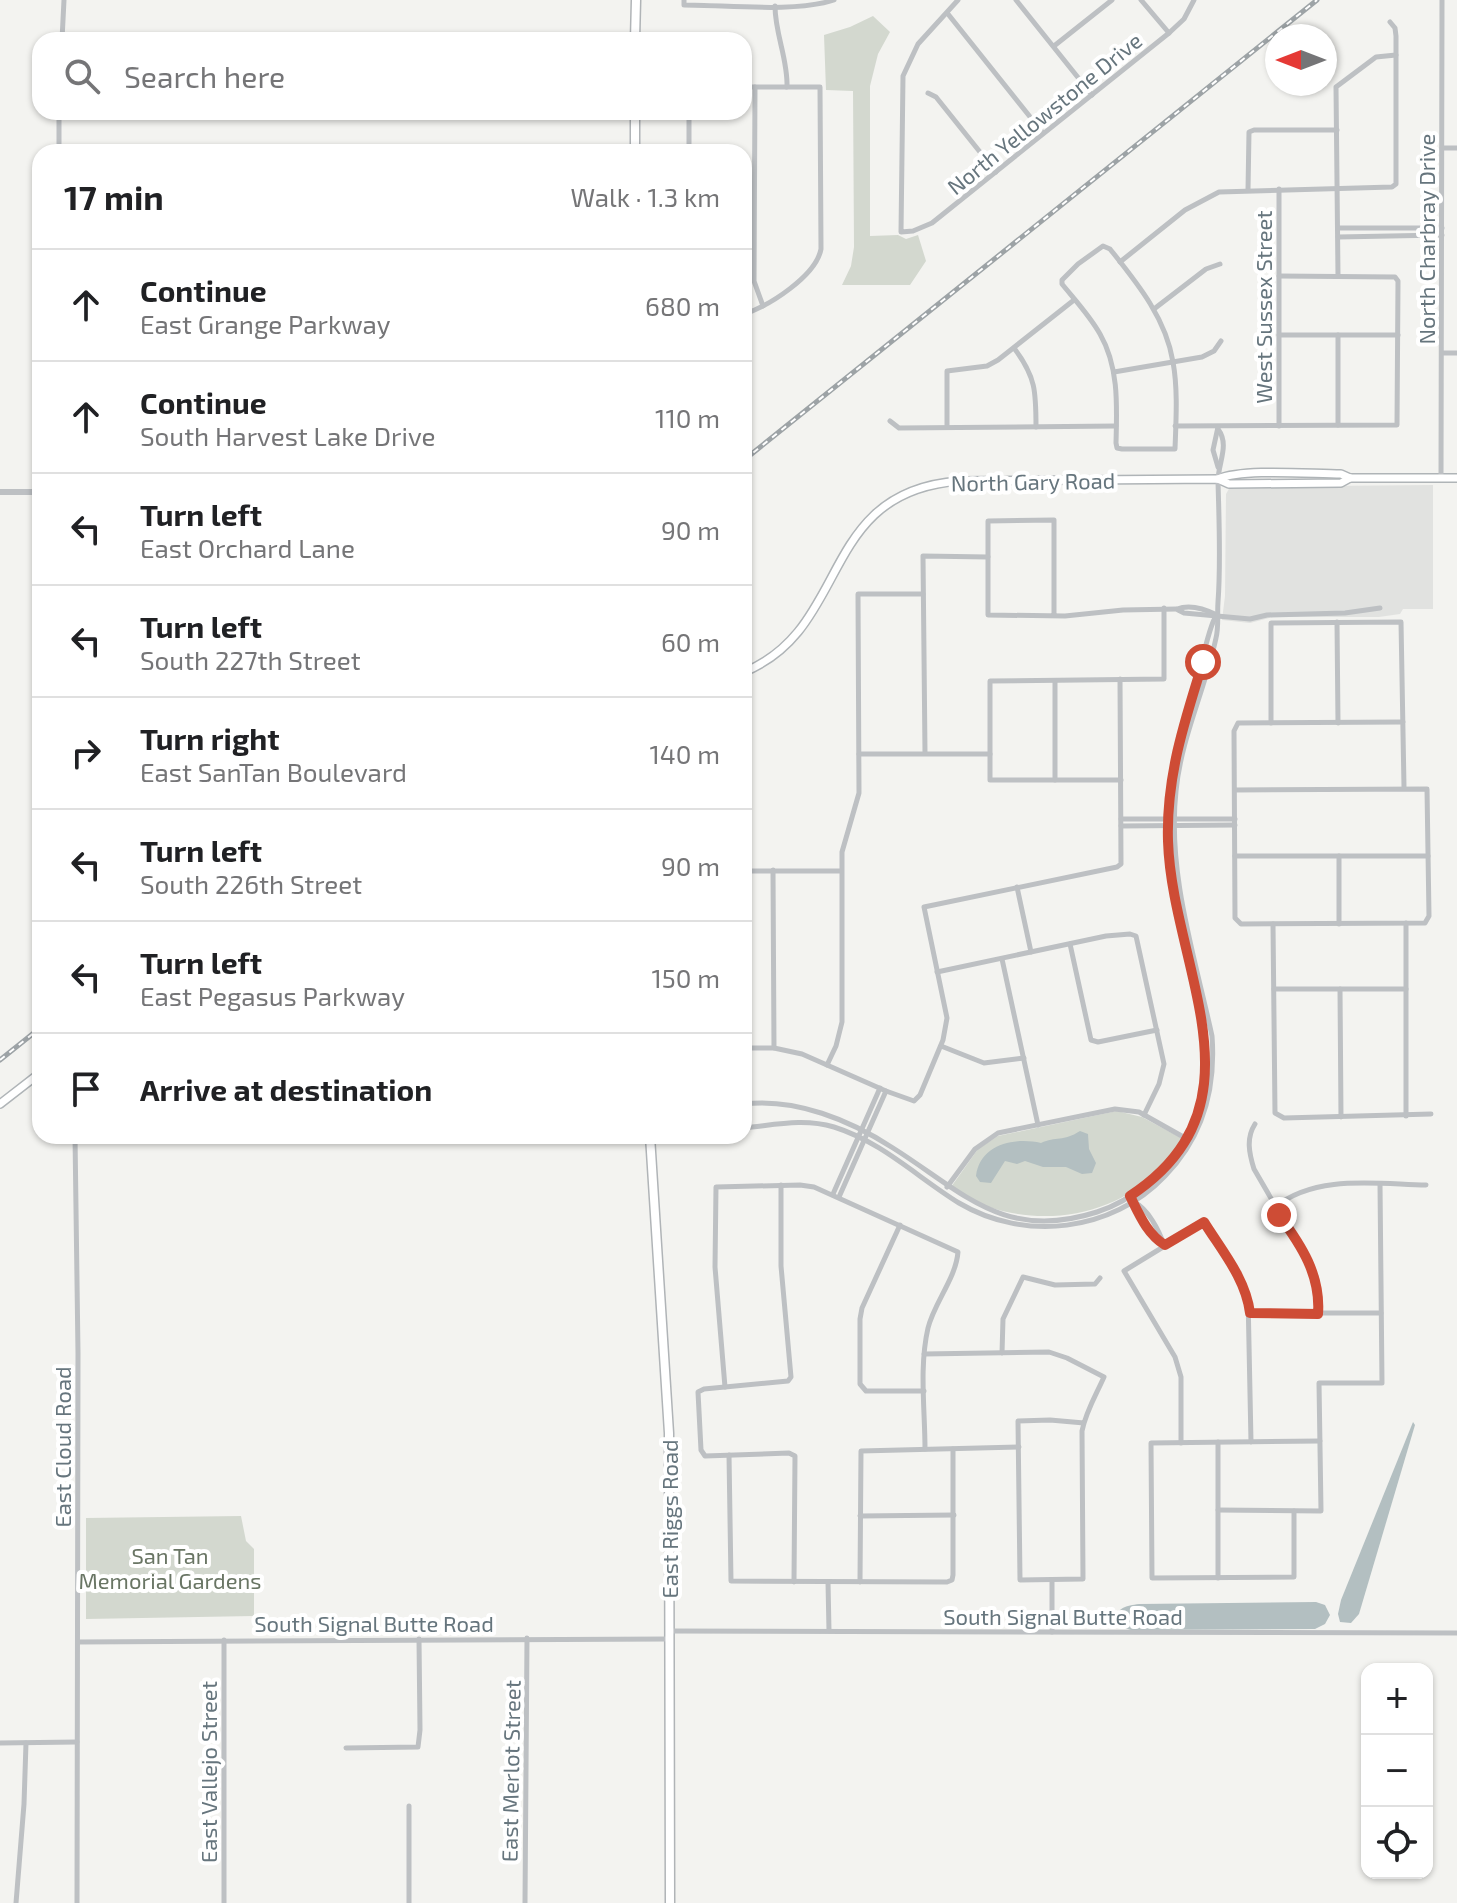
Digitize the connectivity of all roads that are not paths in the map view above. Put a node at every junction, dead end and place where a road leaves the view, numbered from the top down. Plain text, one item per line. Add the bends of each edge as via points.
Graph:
1 (64, 0) edge
2 (636, 0) edge
3 (834, 0) edge
4 (958, 0) edge
5 (1016, 0) edge
6 (1112, 0) edge
7 (1141, 0) edge
8 (1194, 0) edge
9 (1442, 0) edge
10 (684, 2) edge
11 (745, 2) edge
12 (806, 3) edge
13 (775, 5) junction
14 (948, 14) junction
15 (1390, 22) dead end
16 (62, 32) edge
17 (635, 32) edge
18 (1169, 33) junction
19 (1054, 46) junction
20 (1396, 55) junction
21 (755, 87) joint
22 (787, 87) junction
23 (928, 93) dead end
24 (1092, 95) junction
25 (59, 120) edge
26 (635, 120) edge
27 (689, 120) edge
28 (1338, 130) junction
29 (1043, 133) junction
30 (59, 144) edge
31 (635, 144) edge
32 (689, 144) edge
33 (1442, 148) junction
34 (1457, 148) edge
35 (996, 172) junction
36 (1279, 189) junction
37 (1338, 189) junction
38 (1248, 190) junction
39 (1393, 227) junction
40 (1338, 228) junction
41 (1442, 231) junction
42 (1338, 237) junction
43 (1395, 237) junction
44 (1120, 262) junction
45 (1220, 264) dead end
46 (1279, 276) junction
47 (1338, 276) junction
48 (1074, 300) junction
49 (763, 306) junction
50 (1154, 309) junction
51 (752, 311) edge
52 (1279, 335) junction
53 (1338, 335) junction
54 (1398, 335) junction
55 (1221, 341) dead end
56 (1014, 348) junction
57 (1442, 353) junction
58 (1457, 353) edge
59 (1174, 363) junction
60 (1114, 372) junction
61 (890, 421) dead end
62 (1338, 425) junction
63 (1116, 426) junction
64 (1175, 426) junction
65 (1279, 426) junction
66 (947, 427) junction
67 (1036, 427) junction
68 (1218, 428) junction
69 (1214, 446) junction
70 (1223, 446) junction
71 (1218, 468) junction
72 (1441, 478) junction
73 (1457, 478) edge
74 (1218, 479) junction
75 (0, 492) edge
76 (32, 492) edge
77 (988, 557) junction
78 (923, 594) junction
79 (1164, 608) junction
80 (1380, 608) dead end
81 (1217, 615) junction
82 (1054, 616) junction
83 (1337, 622) junction
84 (752, 668) edge
85 (1120, 679) junction
86 (1055, 680) junction
87 (1403, 722) junction
88 (1271, 723) junction
89 (1338, 723) junction
90 (925, 753) junction
91 (859, 754) junction
92 (990, 754) junction
93 (1055, 780) junction
94 (1121, 780) junction
95 (1404, 787) junction
96 (1235, 790) junction
97 (1121, 822) junction
98 (1235, 822) junction
99 (1172, 823) junction
100 (1235, 856) junction
101 (1339, 856) junction
102 (1428, 856) junction
103 (773, 870) junction
104 (752, 871) edge
105 (841, 871) junction
106 (1017, 887) junction
107 (1406, 923) junction
108 (1273, 924) junction
109 (1339, 924) junction
110 (1070, 944) junction
111 (1031, 952) junction
112 (1002, 959) junction
113 (937, 972) junction
114 (1274, 989) junction
115 (1340, 989) junction
116 (1406, 989) junction
117 (1157, 1030) junction
118 (941, 1046) junction
119 (752, 1048) edge
120 (774, 1048) junction
121 (1024, 1058) junction
122 (827, 1065) junction
123 (32, 1079) edge
124 (883, 1090) junction
125 (0, 1104) edge
126 (752, 1104) edge
127 (1431, 1114) dead end
128 (1144, 1115) junction
129 (1406, 1116) junction
130 (1341, 1117) junction
131 (1255, 1124) dead end
132 (1038, 1125) junction
133 (752, 1127) edge
134 (863, 1136) junction
135 (1189, 1140) junction
136 (75, 1144) edge
137 (651, 1144) edge
138 (1380, 1184) junction
139 (781, 1185) junction
140 (1426, 1185) dead end
141 (946, 1190) junction
142 (836, 1196) junction
143 (1132, 1199) junction
144 (1275, 1207) junction
145 (900, 1225) junction
146 (1165, 1245) junction
147 (1100, 1278) dead end
148 (1250, 1313) junction
149 (1381, 1313) junction
150 (1318, 1314) junction
151 (1002, 1353) junction
152 (924, 1354) junction
153 (725, 1387) junction
154 (924, 1391) junction
155 (1084, 1423) junction
156 (1320, 1441) junction
157 (1218, 1442) junction
158 (1251, 1442) junction
159 (1181, 1443) junction
160 (1019, 1447) junction
161 (925, 1449) junction
162 (953, 1449) junction
163 (729, 1455) junction
164 (1218, 1510) junction
165 (1294, 1511) junction
166 (954, 1515) junction
167 (860, 1516) junction
168 (1218, 1578) junction
169 (1052, 1580) junction
170 (794, 1582) junction
171 (828, 1582) junction
172 (860, 1582) junction
173 (829, 1631) junction
174 (1052, 1632) junction
175 (1457, 1633) edge
176 (669, 1635) junction
177 (527, 1638) junction
178 (419, 1639) junction
179 (224, 1640) junction
180 (78, 1642) junction
181 (77, 1742) junction
182 (0, 1743) edge
183 (26, 1743) junction
184 (346, 1748) dead end
185 (409, 1806) dead end
186 (16, 1903) edge
187 (77, 1903) edge
188 (224, 1903) edge
189 (409, 1903) edge
190 (525, 1903) edge
191 (670, 1903) edge

1 - 16 street
2 - 17 main road
3 - 12 street
4 - 14 street
5 - 19 street
6 - 19 street
7 - 18 street
8 - 18 street, North Yellowstone Drive
9 - 33 street, North Charbray Drive
10 - 11 street
11 - 13 street
12 - 13 street
13 - 22 street
14 - 29 street
14 - 35 street, North Yellowstone Drive via 918,44 903,76 901,232 932,223
15 - 20 street
18 - 24 street, North Yellowstone Drive
19 - 24 street
20 - 28 street via 1376,57 1336,87
20 - 37 street via 1396,184
21 - 22 street
21 - 49 street via 754,281
22 - 49 street via 820,87 821,249 809,273
23 - 35 street
24 - 29 street, North Yellowstone Drive
25 - 30 street
26 - 31 main road
27 - 32 street
28 - 37 street
28 - 38 street via 1249,132
29 - 35 street, North Yellowstone Drive
33 - 34 street
33 - 41 street, North Charbray Drive
36 - 37 street
36 - 38 street
36 - 46 street, West Sussex Street
37 - 40 street
38 - 44 street via 1219,192 1194,204
39 - 40 street
39 - 41 street
39 - 43 street
40 - 42 street
41 - 43 street
41 - 57 street, North Charbray Drive
42 - 43 street
42 - 47 street
44 - 48 street via 1103,246 1065,276 1062,284
44 - 50 street
45 - 50 street
46 - 47 street
46 - 52 street, West Sussex Street
47 - 54 street via 1395,277
48 - 56 street
48 - 60 street via 1099,332
49 - 51 street
50 - 59 street
52 - 53 street
52 - 65 street, West Sussex Street
53 - 54 street
53 - 62 street
54 - 62 street via 1397,425
55 - 59 street via 1202,357
56 - 66 street via 987,366 950,369
56 - 67 street via 1033,380
57 - 58 street
57 - 72 street, North Charbray Drive
59 - 60 street
59 - 64 street
60 - 63 street
61 - 66 street via 899,428
62 - 65 street
63 - 64 street via 1117,448 1175,449
63 - 67 street
64 - 68 street
65 - 68 street
66 - 67 street
68 - 69 street
68 - 70 street
69 - 70 street
69 - 71 street
70 - 71 street
71 - 74 street
72 - 73 main road, North Gary Road
72 - 74 main road, North Gary Road via 1280,474
74 - 81 street
74 - 84 main road, North Gary Road via 959,481 903,495 879,510 850,542 799,633
75 - 76 street
77 - 78 street via 923,556
77 - 82 street via 988,615
77 - 82 street via 988,521 1054,520
78 - 90 street
78 - 91 street via 858,594
79 - 81 street
79 - 82 street
79 - 85 street via 1164,679
80 - 81 street via 1250,619
81 - 99 street via 1178,742 1170,783
83 - 87 street via 1401,622
83 - 88 street via 1271,623
83 - 89 street
85 - 86 street
85 - 94 street
86 - 92 street via 990,681
86 - 93 street
87 - 89 street
87 - 95 street
88 - 89 street
88 - 96 street via 1235,726
90 - 91 street
90 - 92 street
91 - 105 street via 859,793
92 - 93 street via 990,780
93 - 94 street
94 - 97 street
95 - 96 street
95 - 102 street via 1427,789
96 - 98 street
97 - 99 street
97 - 106 street via 1117,867
98 - 99 street
98 - 100 street
99 - 135 street via 1171,874 1206,1047 1203,1094
100 - 101 street
100 - 108 street via 1236,921
101 - 102 street
101 - 109 street
102 - 107 street via 1428,920
103 - 104 street
103 - 105 street
103 - 120 street
105 - 122 street via 842,1022
106 - 111 street
106 - 113 street via 927,905 924,914
107 - 109 street
107 - 116 street
108 - 109 street
108 - 114 street
110 - 111 street
110 - 117 street via 1136,936
110 - 117 street via 1091,1040
111 - 112 street
112 - 113 street
112 - 121 street
113 - 118 street via 947,1018
114 - 115 street
114 - 130 street via 1275,1113 1284,1118
115 - 116 street
115 - 130 street
116 - 129 street
117 - 128 street via 1164,1064
118 - 121 street via 984,1063
118 - 124 street via 914,1101
119 - 120 street
120 - 122 street
121 - 132 street
122 - 124 street
123 - 125 main road
124 - 134 street
126 - 134 street via 804,1108
127 - 129 street
128 - 132 street via 1115,1109
128 - 135 street
129 - 130 street
131 - 144 street via 1249,1135 1250,1156
132 - 141 street via 991,1136
133 - 134 street via 808,1122
134 - 141 street via 892,1147
134 - 142 street
135 - 143 street
136 - 180 street, East Cloud Road
137 - 176 main road, East Riggs Road via 668,1402
138 - 140 street
138 - 144 street via 1316,1186 1291,1194
138 - 149 street
139 - 142 street via 814,1187
139 - 153 street via 781,1266 791,1377
139 - 153 street via 716,1187 715,1267
141 - 143 street via 990,1211 1037,1220 1091,1214
142 - 145 street
143 - 146 street via 1156,1240
144 - 150 street via 1316,1276
145 - 152 street via 958,1252 932,1314
145 - 154 street via 862,1308 862,1388
146 - 148 street via 1204,1222 1241,1281
146 - 159 street via 1124,1271 1175,1357 1181,1377
147 - 151 street via 1095,1284 1055,1285 1023,1277 1003,1319
148 - 150 street
148 - 158 street
149 - 150 street
149 - 156 street via 1382,1383 1319,1383
151 - 152 street
151 - 155 street via 1049,1352 1104,1377
152 - 154 street
153 - 163 street via 698,1392 702,1453
154 - 161 street
155 - 160 street via 1018,1421
155 - 169 street via 1083,1579
156 - 158 street
156 - 165 street via 1321,1511
157 - 158 street
157 - 159 street
157 - 164 street
159 - 168 street via 1151,1443 1152,1578
160 - 162 street
160 - 169 street via 1020,1580
161 - 162 street
161 - 167 street via 861,1451
162 - 166 street
163 - 170 street via 731,1581
163 - 170 street via 795,1456
164 - 165 street
164 - 168 street
165 - 168 street via 1294,1577
166 - 167 street
166 - 172 street via 952,1580
167 - 172 street
169 - 174 street
170 - 171 street
171 - 172 street
171 - 173 street
173 - 174 street, South Signal Butte Road
173 - 176 street, South Signal Butte Road
174 - 175 street, South Signal Butte Road
176 - 177 street, South Signal Butte Road
176 - 191 main road, East Riggs Road
177 - 178 street, South Signal Butte Road
177 - 190 street, East Merlot Street
178 - 179 street, South Signal Butte Road
178 - 184 street via 418,1747
179 - 180 street, South Signal Butte Road
179 - 188 street, East Vallejo Street
180 - 181 street, East Cloud Road
181 - 183 street
181 - 187 street, East Cloud Road
182 - 183 street
183 - 186 street
185 - 189 street

